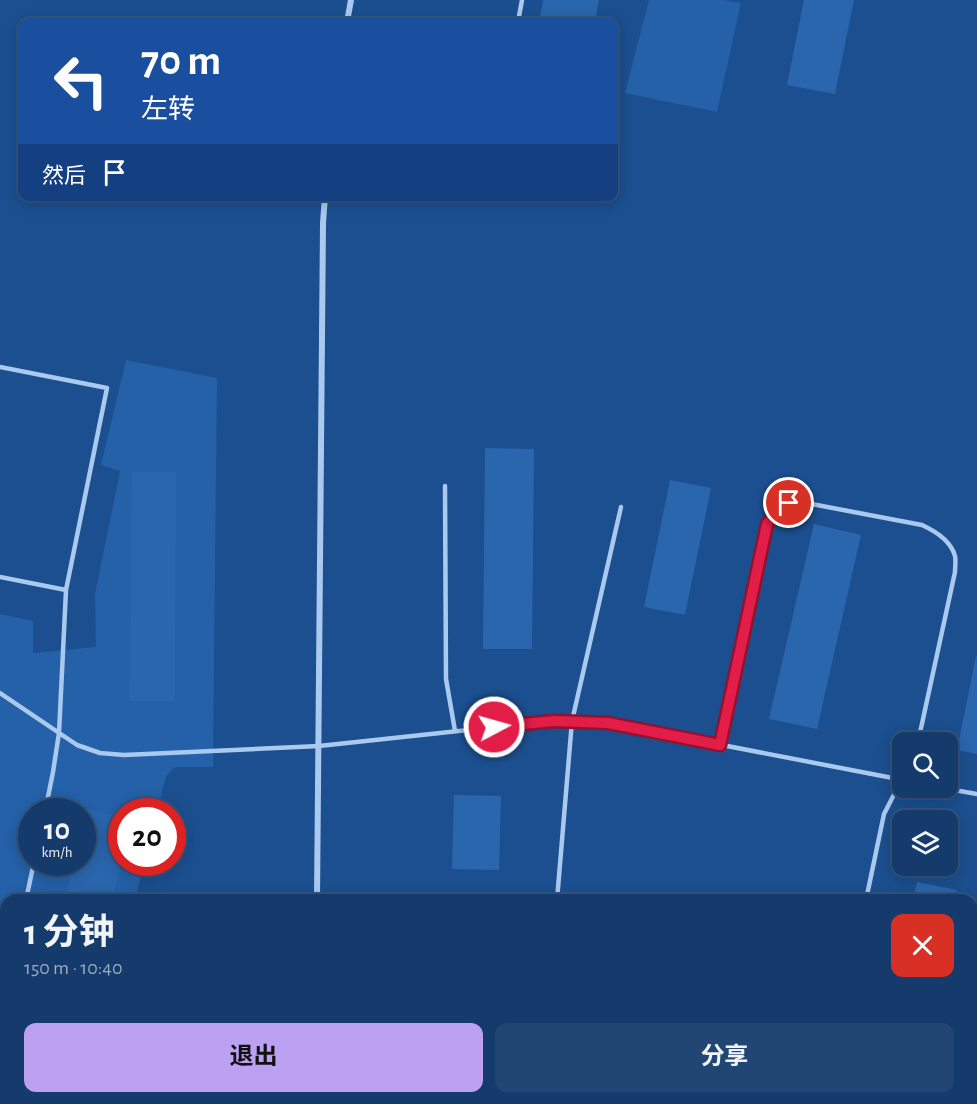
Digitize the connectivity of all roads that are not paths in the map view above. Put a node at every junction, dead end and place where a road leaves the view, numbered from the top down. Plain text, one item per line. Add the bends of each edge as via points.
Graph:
1 (351, 0) edge
2 (522, 0) edge
3 (349, 18) edge
4 (519, 18) edge
5 (325, 201) edge
6 (0, 367) edge
7 (445, 486) dead end
8 (621, 507) dead end
9 (0, 577) edge
10 (66, 590) junction
11 (0, 693) edge
12 (572, 722) junction
13 (455, 731) junction
14 (920, 732) edge
15 (59, 733) junction
16 (720, 745) junction
17 (319, 746) junction
18 (892, 777) edge
19 (958, 791) edge
20 (977, 794) edge
21 (48, 798) edge
22 (893, 798) edge
23 (31, 876) edge
24 (27, 894) edge
25 (317, 894) edge
26 (558, 894) edge
27 (867, 894) edge

1 - 3 street
2 - 4 lane
5 - 17 street
6 - 10 lane via 107,388
7 - 13 lane via 446,679
8 - 12 lane
9 - 10 lane
10 - 15 lane
11 - 15 lane
12 - 13 lane
12 - 16 lane via 608,723
12 - 26 lane
13 - 17 lane
14 - 16 lane via 955,572 954,555 945,539 922,525 801,502 778,510 767,524
15 - 17 lane via 100,753 124,755
15 - 21 lane
16 - 18 lane
17 - 25 street
19 - 20 lane
22 - 27 lane via 884,814
23 - 24 lane

